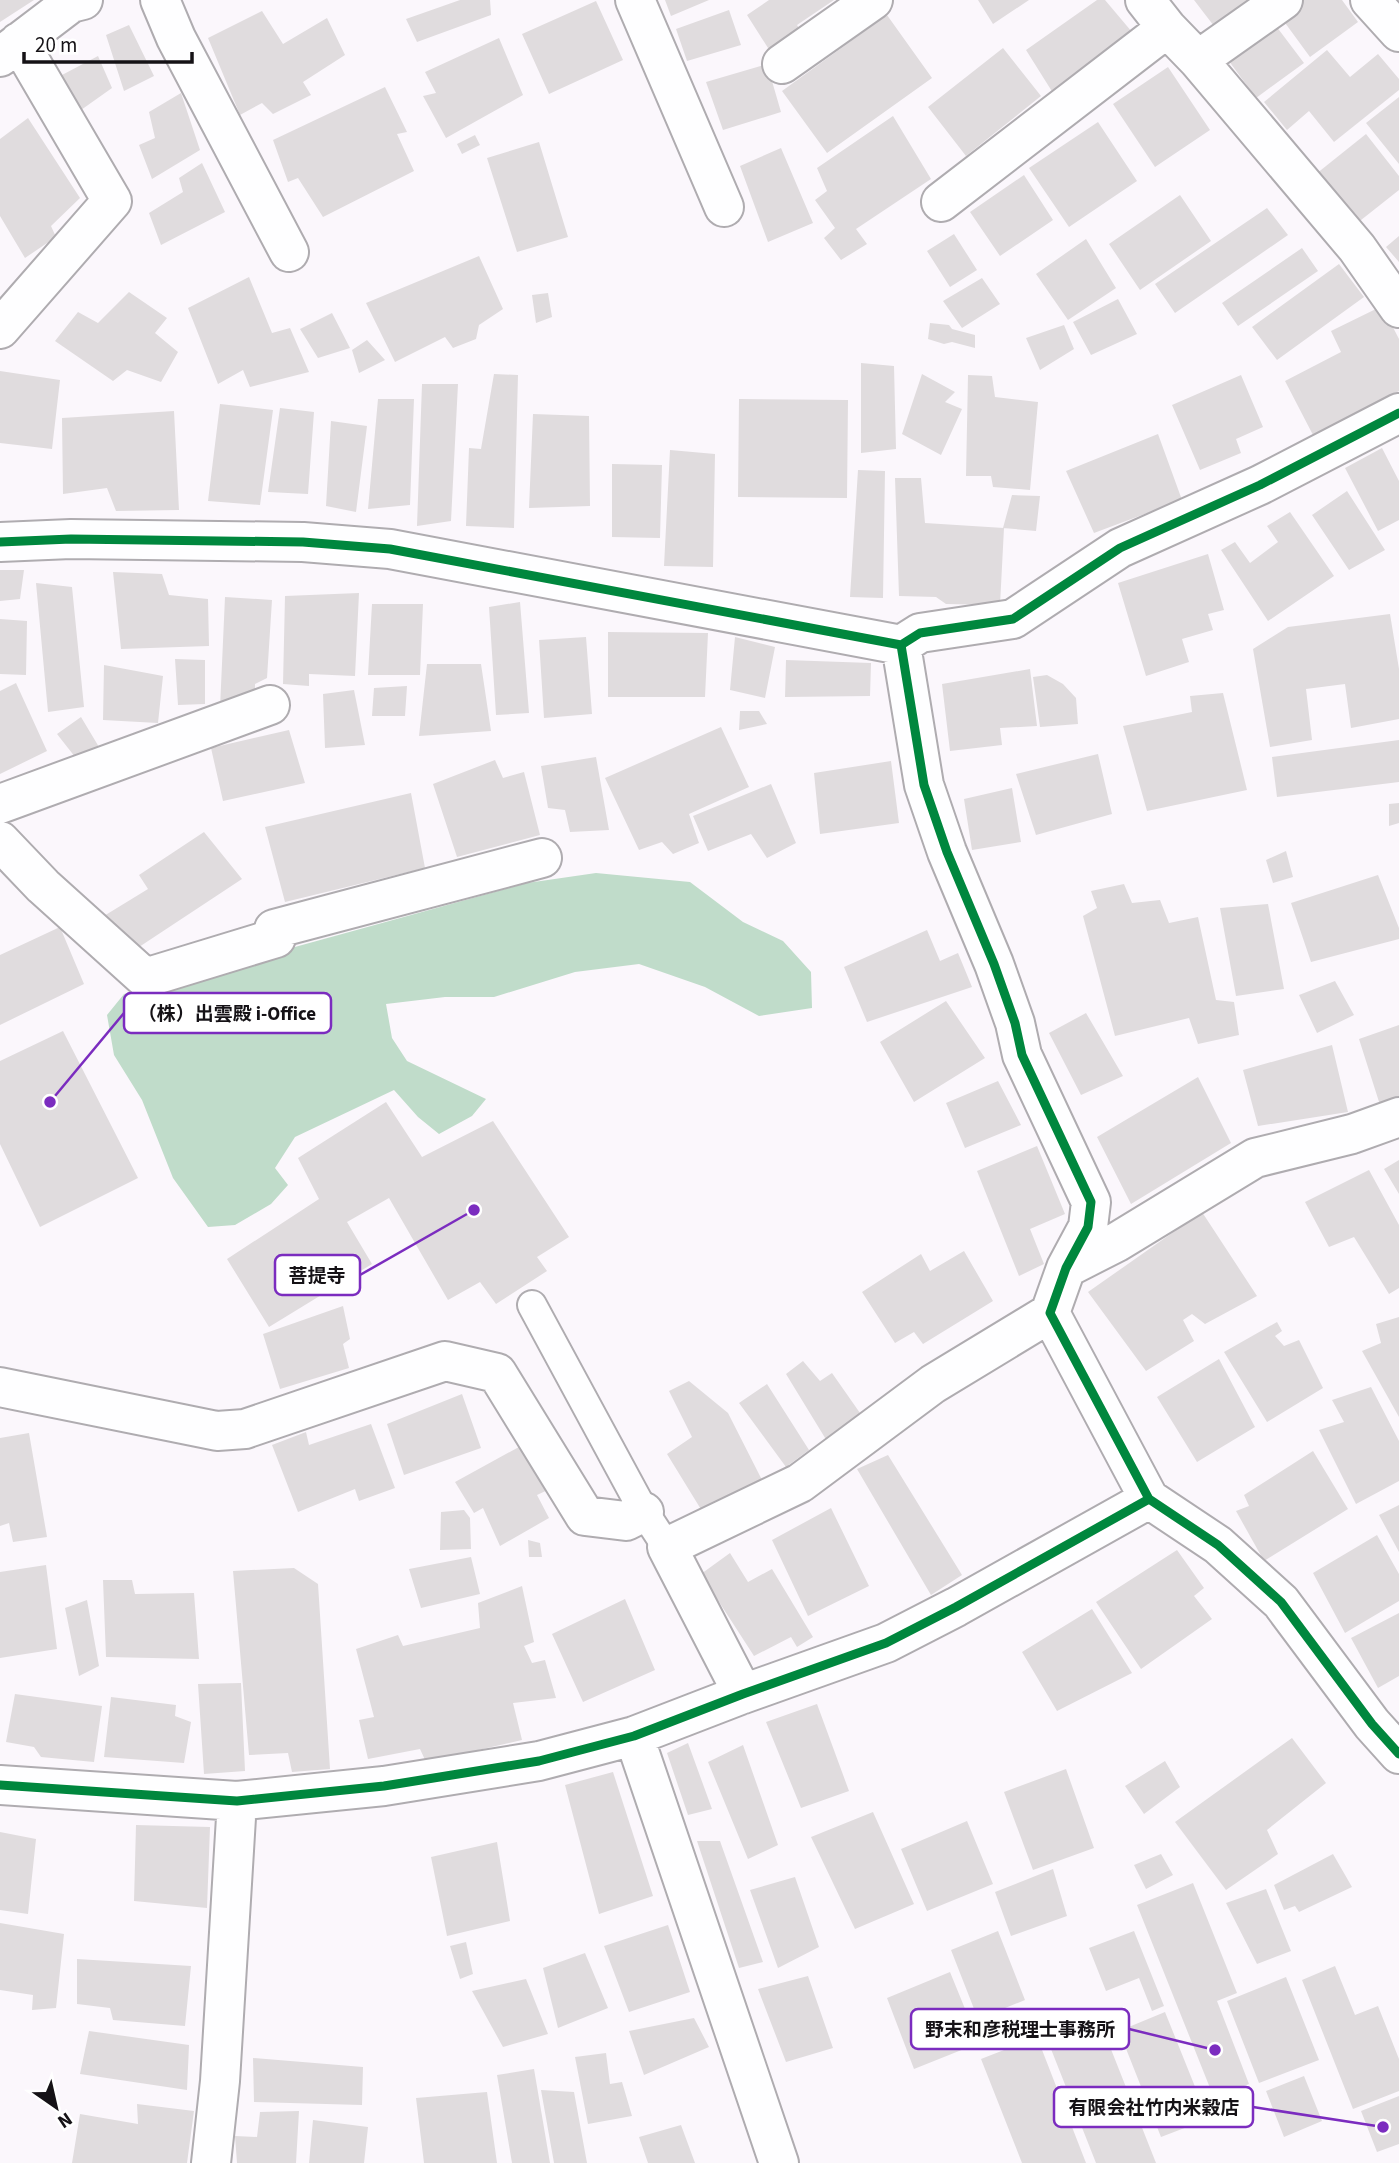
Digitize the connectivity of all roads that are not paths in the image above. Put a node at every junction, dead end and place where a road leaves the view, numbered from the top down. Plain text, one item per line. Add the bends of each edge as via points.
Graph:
1 (83, 0) edge
2 (160, 0) edge
3 (635, 0) edge
4 (873, 0) edge
5 (1283, 0) edge
6 (1370, 0) edge
7 (1156, 14) edge
8 (1399, 32) edge
9 (9, 50) edge
10 (1198, 60) junction
11 (782, 64) dead end
12 (941, 202) dead end
13 (724, 207) dead end
14 (289, 251) dead end
15 (1399, 308) edge
16 (0, 329) edge
17 (1399, 413) edge
18 (0, 542) edge
19 (901, 645) junction
20 (270, 705) dead end
21 (0, 804) edge
22 (0, 841) edge
23 (542, 858) dead end
24 (1399, 1117) edge
25 (1066, 1268) junction
26 (532, 1305) dead end
27 (1049, 1313) junction
28 (0, 1387) edge
29 (1149, 1499) junction
30 (644, 1512) junction
31 (667, 1546) junction
32 (743, 1694) junction
33 (634, 1736) junction
34 (1399, 1754) edge
35 (0, 1785) edge
36 (237, 1801) junction
37 (211, 2163) edge
38 (779, 2163) edge

1 - 9 street
2 - 14 street
3 - 13 street
4 - 11 street
5 - 10 street
6 - 8 street
7 - 10 street
7 - 12 street
9 - 16 street via 112,201
10 - 15 street via 1357,248
17 - 19 street via 1260,485 1120,548 1013,619 920,634
18 - 19 street via 303,542 390,549
19 - 25 street via 924,785 998,976 1022,1055 1091,1202 1088,1227
20 - 21 street
22 - 23 street via 145,978 276,938 274,929
24 - 25 street via 1255,1158
25 - 27 street
26 - 30 lane
27 - 29 street
27 - 31 street via 933,1384 800,1483
28 - 30 street via 217,1431 245,1429 445,1361 497,1373 585,1516 626,1521
29 - 32 street via 886,1643
29 - 34 street via 1218,1545 1280,1602
30 - 31 lane
31 - 32 street
32 - 33 street
33 - 36 street via 539,1762 384,1786
33 - 38 street
35 - 36 street
36 - 37 street

